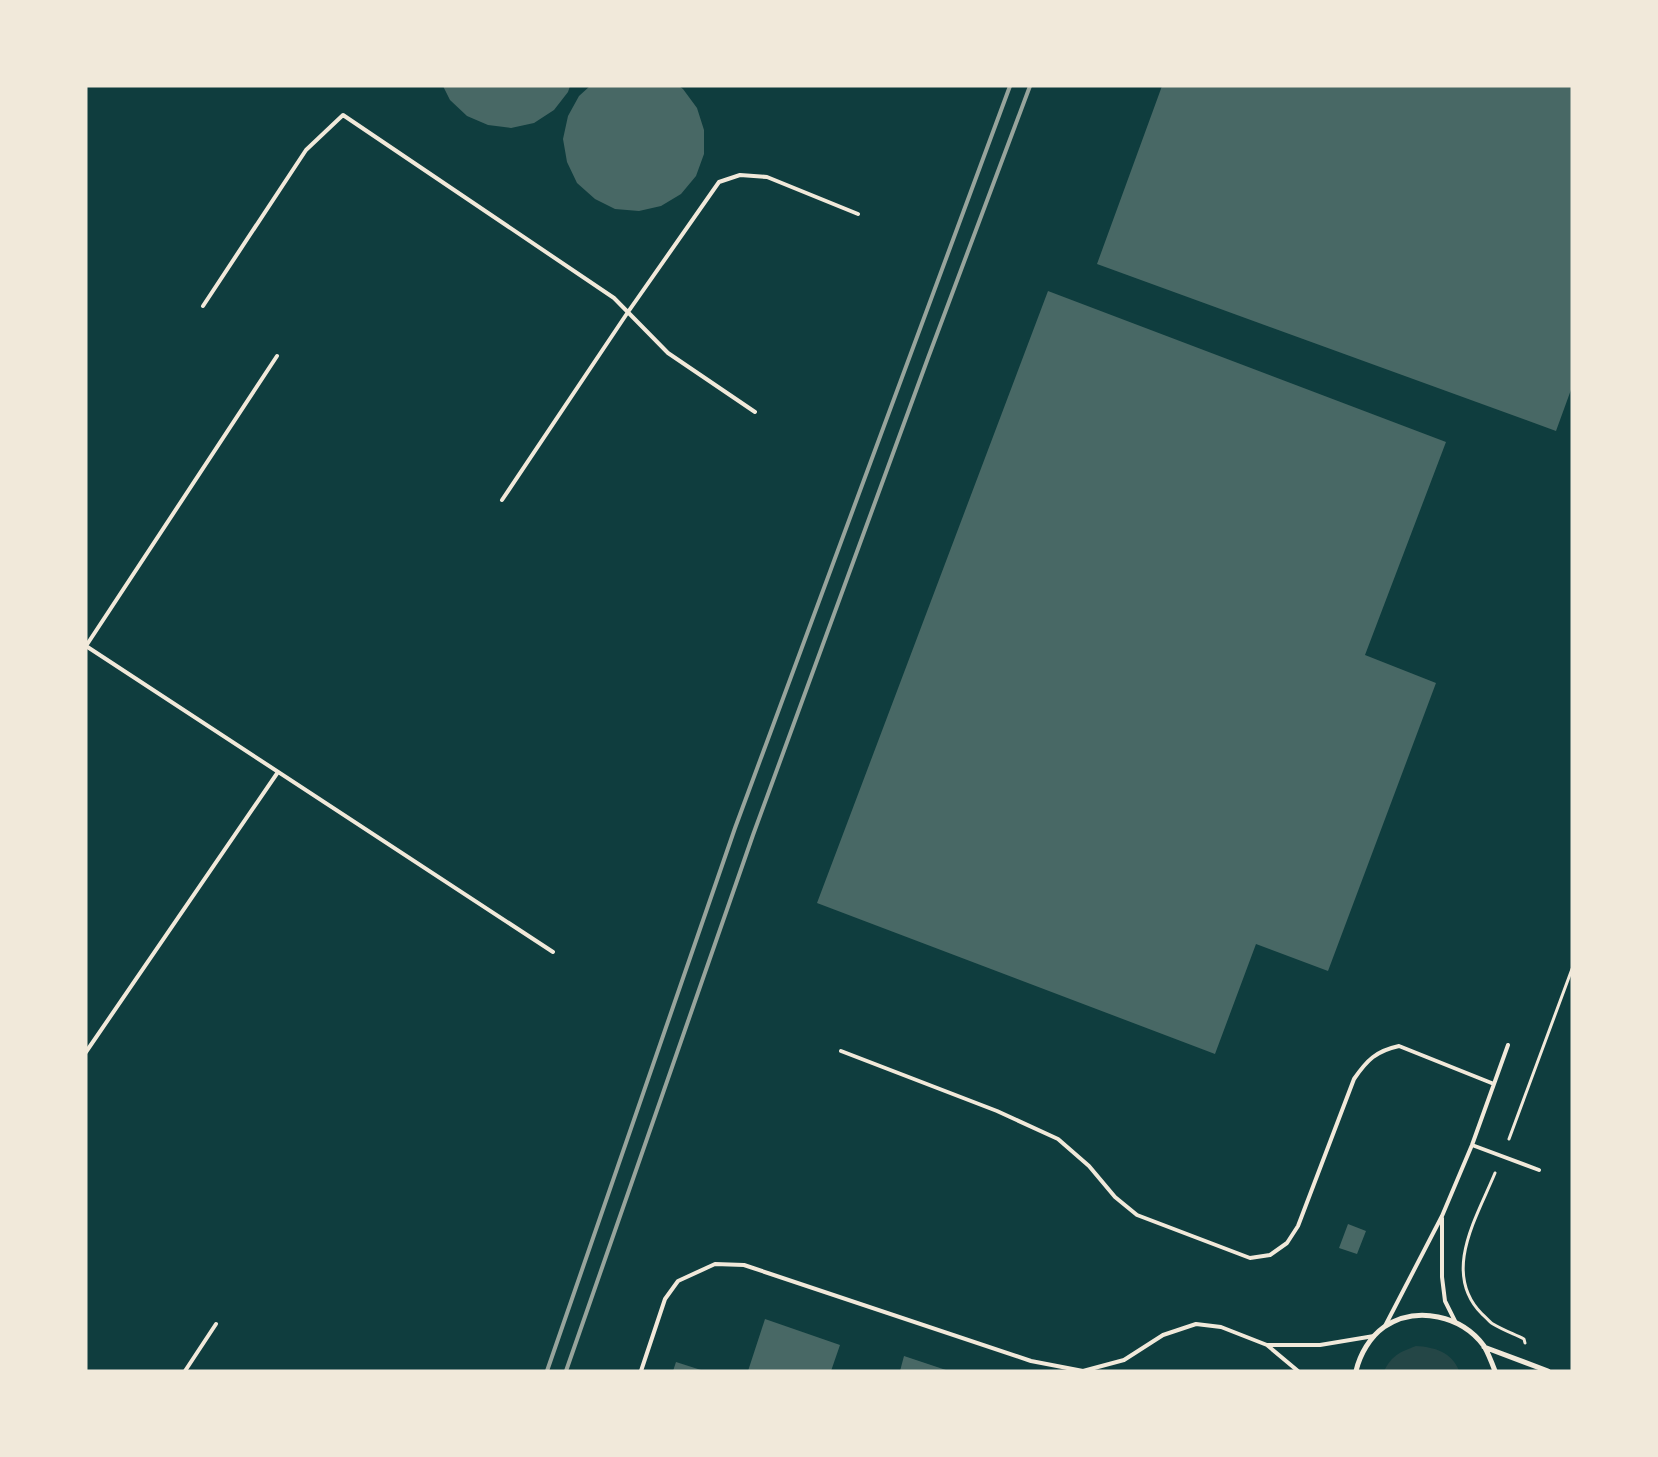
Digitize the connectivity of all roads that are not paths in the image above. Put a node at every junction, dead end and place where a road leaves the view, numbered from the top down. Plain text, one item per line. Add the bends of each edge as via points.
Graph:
1 (858, 214) dead end
2 (203, 306) dead end
3 (628, 312) junction
4 (277, 356) dead end
5 (754, 412) dead end
6 (502, 500) dead end
7 (278, 772) junction
8 (553, 952) dead end
9 (1508, 1045) dead end
10 (841, 1051) dead end
11 (86, 1052) edge
12 (1494, 1084) junction
13 (1472, 1145) junction
14 (1539, 1170) dead end
15 (1442, 1216) junction
16 (1456, 1323) junction
17 (216, 1324) dead end
18 (1384, 1327) junction
19 (1375, 1336) junction
20 (1267, 1345) junction
21 (1484, 1347) junction
22 (185, 1371) edge
23 (641, 1371) edge
24 (1083, 1371) edge
25 (1298, 1371) edge
26 (1356, 1371) edge
27 (1495, 1371) edge
28 (1548, 1371) edge

1 - 3 lane via 767,177 740,175 719,182
2 - 3 lane via 306,150 343,115 614,298
3 - 5 lane via 668,353
3 - 6 lane
4 - 7 lane via 86,646
7 - 8 lane
7 - 11 lane
9 - 12 lane
10 - 12 lane via 998,1111 1058,1139 1089,1166 1114,1197 1137,1215 1250,1258 1270,1255 1287,1243 1298,1226 1354,1079 1373,1056 1399,1046
12 - 13 lane
13 - 14 lane
13 - 15 lane
15 - 16 lane via 1445,1301
15 - 18 lane
16 - 18 street via 1437,1316 1418,1316
16 - 21 street
17 - 22 lane
18 - 19 street
19 - 20 lane via 1320,1346
19 - 26 street via 1360,1356
20 - 24 lane via 1221,1327 1196,1324 1163,1335 1124,1360
20 - 25 lane
21 - 27 street
21 - 28 street
23 - 24 lane via 665,1298 678,1282 715,1264 744,1265 1031,1361

